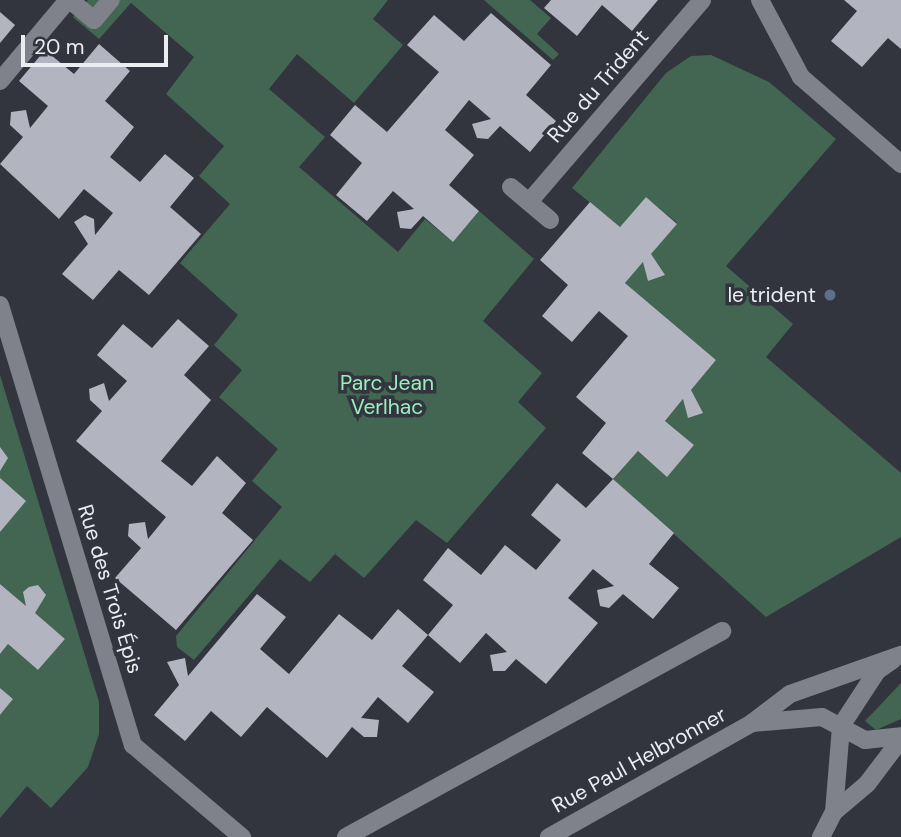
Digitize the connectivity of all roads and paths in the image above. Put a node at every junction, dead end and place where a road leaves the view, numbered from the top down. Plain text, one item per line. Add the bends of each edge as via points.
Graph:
1 (69, 0) edge
2 (111, 0) edge
3 (702, 0) edge
4 (760, 0) edge
5 (0, 80) edge
6 (901, 164) edge
7 (512, 187) dead end
8 (529, 202) junction
9 (550, 220) dead end
10 (0, 307) edge
11 (722, 631) dead end
12 (901, 655) edge
13 (752, 723) junction
14 (841, 726) junction
15 (901, 738) edge
16 (834, 812) junction
17 (242, 837) edge
18 (346, 837) edge
19 (549, 837) edge
20 (821, 837) edge

1 - 2 street via 94,20
1 - 5 street
3 - 8 street, Rue du Trident
4 - 6 street via 801,77
7 - 8 street
8 - 9 street
10 - 17 street, Rue des Trois Épis via 133,745
11 - 18 street
12 - 13 street, Rue Paul Helbronner via 790,694
12 - 14 street via 877,671
13 - 14 street, Rue Paul Helbronner via 822,717
13 - 19 street, Rue Paul Helbronner
14 - 15 street, Rue Paul Helbronner via 865,740
14 - 16 street
15 - 16 street via 867,784
16 - 20 street

